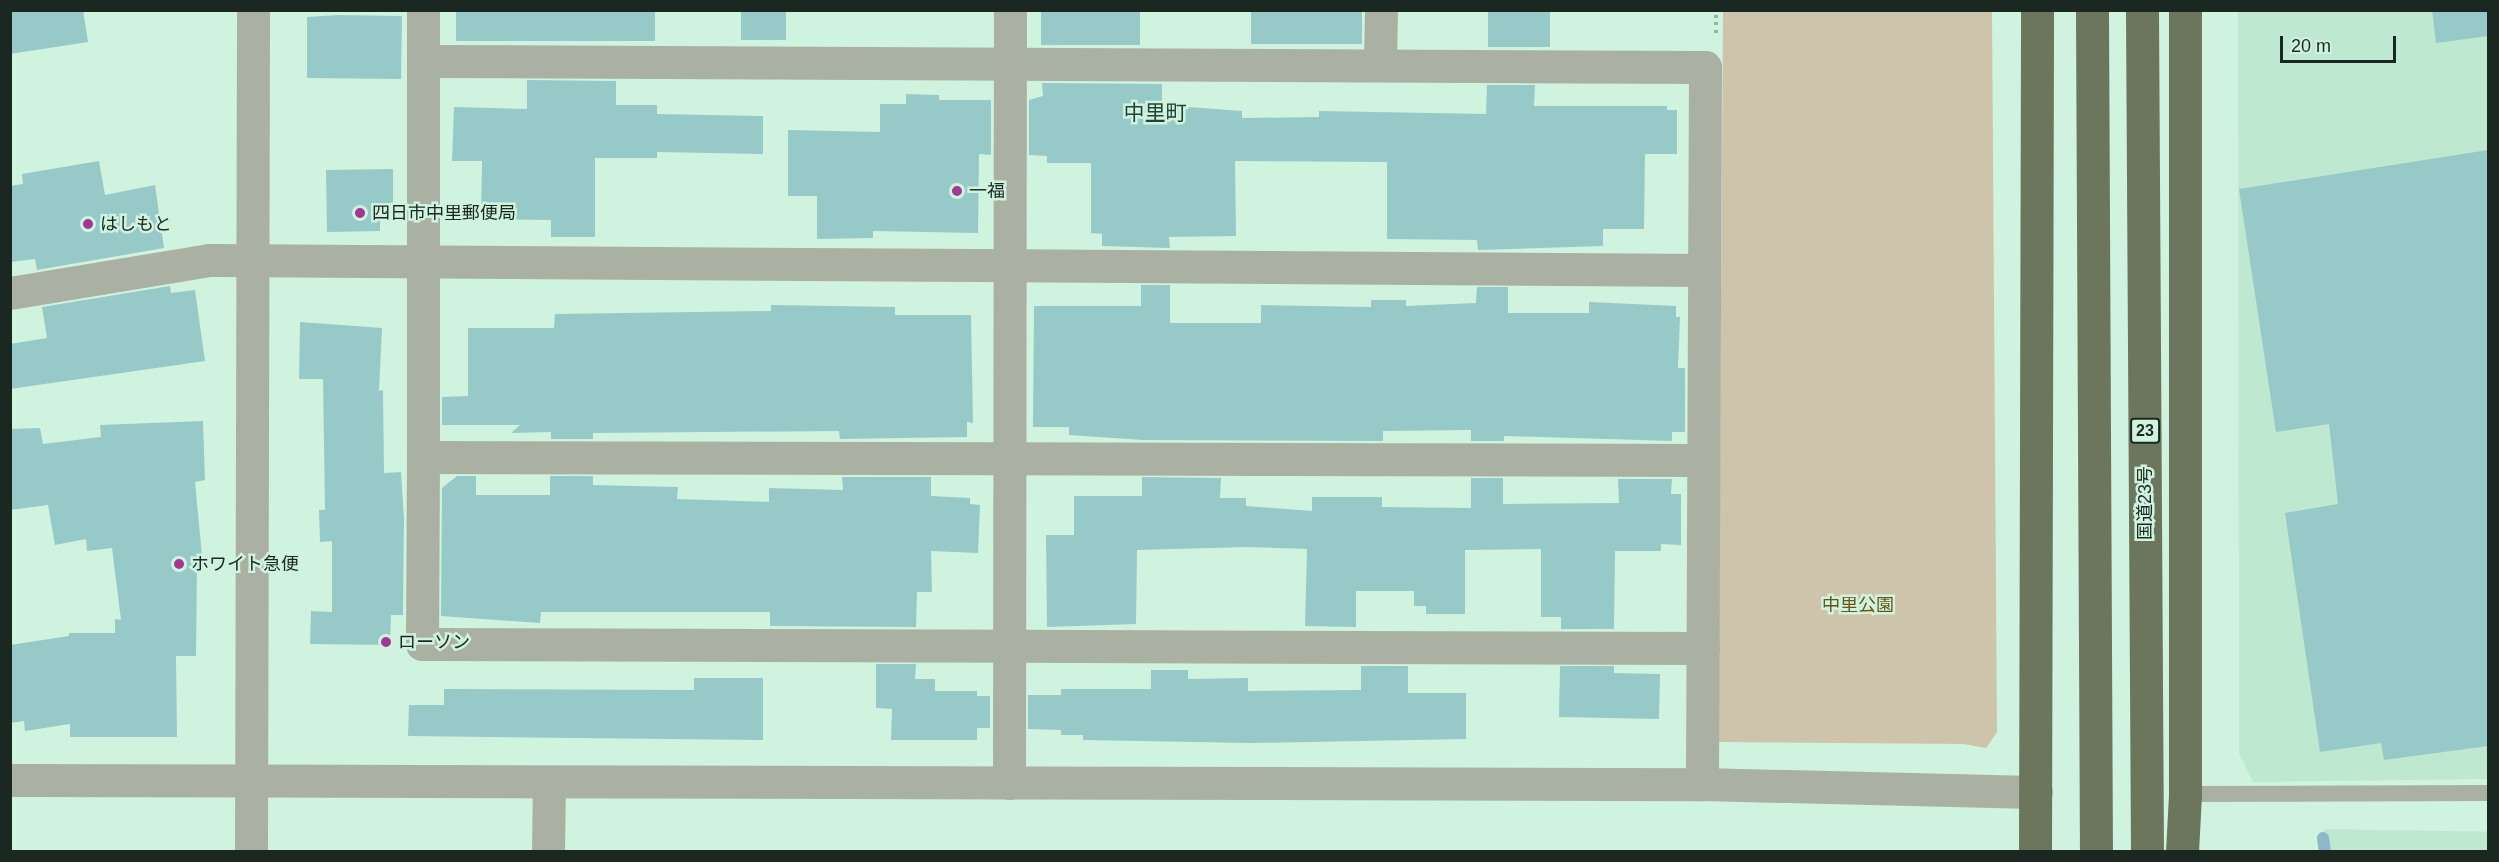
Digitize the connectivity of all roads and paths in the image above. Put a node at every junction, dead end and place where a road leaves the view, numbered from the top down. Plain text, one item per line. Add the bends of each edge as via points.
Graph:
1 (254, 10) edge
2 (423, 10) edge
3 (1010, 10) edge
4 (1381, 10) edge
5 (2037, 10) edge
6 (2092, 10) edge
7 (2142, 10) edge
8 (2185, 10) edge
9 (423, 61) junction
10 (1010, 62) junction
11 (1380, 63) junction
12 (254, 260) junction
13 (422, 263) junction
14 (1010, 265) junction
15 (1704, 270) junction
16 (10, 293) edge
17 (423, 457) junction
18 (1010, 459) junction
19 (1703, 460) junction
20 (1010, 644) junction
21 (1702, 648) junction
22 (10, 780) edge
23 (549, 782) junction
24 (250, 783) junction
25 (1009, 783) junction
26 (1702, 784) junction
27 (2036, 792) junction
28 (2488, 793) edge
29 (2185, 794) junction
30 (251, 852) edge
31 (548, 852) edge
32 (2035, 852) edge
33 (2096, 852) edge
34 (2147, 852) edge
35 (2182, 852) edge

1 - 12 street
2 - 9 street
3 - 10 street
4 - 11 street
5 - 27 highway
6 - 33 highway
7 - 34 highway, 国道23号 / 23
8 - 29 highway
9 - 10 street
9 - 13 street
10 - 11 street
10 - 14 street
11 - 15 street via 1705,67
12 - 13 street
12 - 16 street via 209,260
12 - 24 street
13 - 14 street
13 - 17 street
14 - 15 street
14 - 18 street
15 - 19 street
17 - 18 street
17 - 20 street via 422,644
18 - 19 street
18 - 20 street
19 - 21 street
20 - 21 street
20 - 25 street
21 - 26 street
22 - 24 street
23 - 24 street
23 - 25 street
23 - 31 street
24 - 30 street
25 - 26 street
26 - 27 street
27 - 32 highway
28 - 29 lane
29 - 35 highway

